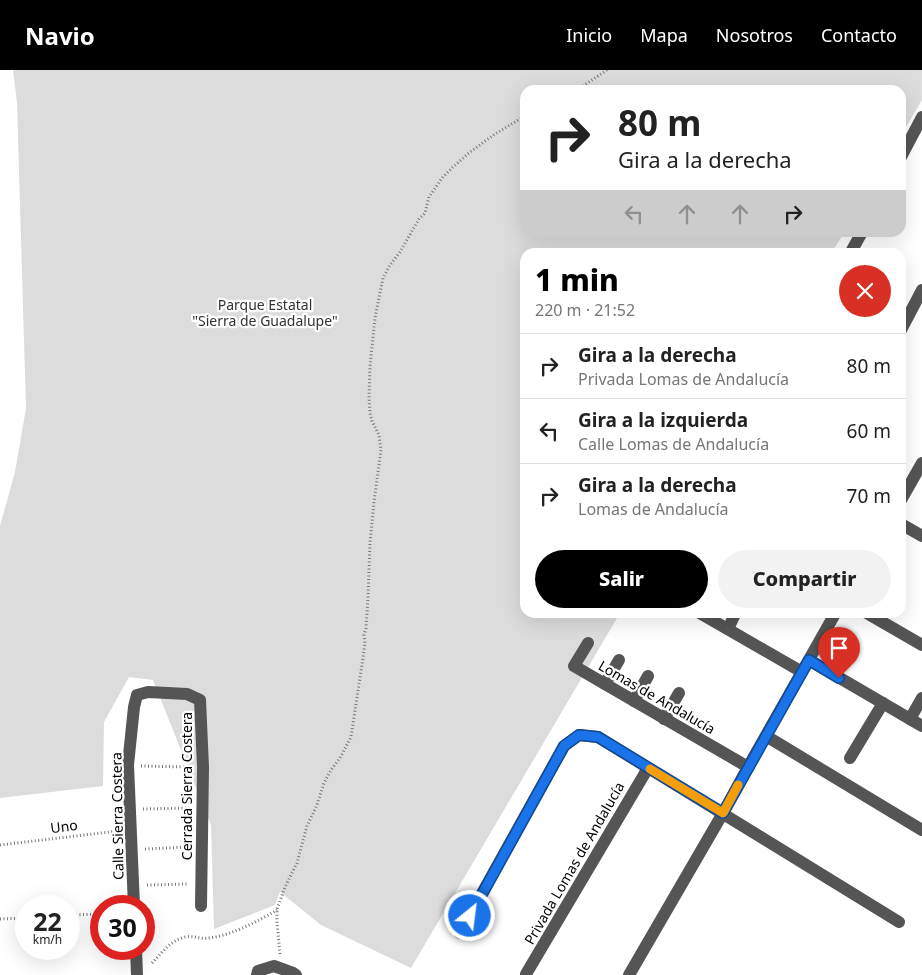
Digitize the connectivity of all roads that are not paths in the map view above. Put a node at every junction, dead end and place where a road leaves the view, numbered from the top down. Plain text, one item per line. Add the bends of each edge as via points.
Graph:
1 (922, 117) edge
2 (906, 147) edge
3 (859, 237) edge
4 (853, 248) edge
5 (922, 290) edge
6 (906, 320) edge
7 (922, 463) edge
8 (906, 491) edge
9 (906, 527) edge
10 (922, 536) edge
11 (709, 618) edge
12 (733, 618) edge
13 (833, 618) edge
14 (875, 618) edge
15 (728, 629) junction
16 (588, 643) dead end
17 (922, 645) edge
18 (619, 660) dead end
19 (809, 660) junction
20 (802, 672) junction
21 (648, 676) dead end
22 (605, 684) junction
23 (679, 693) dead end
24 (137, 695) joint
25 (922, 698) edge
26 (634, 701) junction
27 (883, 703) junction
28 (664, 719) junction
29 (910, 719) junction
30 (922, 726) edge
31 (766, 736) junction
32 (850, 758) dead end
33 (648, 768) junction
34 (748, 768) junction
35 (723, 813) junction
36 (922, 830) edge
37 (133, 895) edge
38 (201, 906) dead end
39 (899, 922) dead end
40 (460, 933) dead end
41 (136, 960) edge
42 (634, 973) edge
43 (137, 974) edge
44 (526, 974) edge
45 (257, 975) edge
46 (296, 975) edge

1 - 2 street
3 - 4 street
5 - 6 street
7 - 8 street
9 - 10 street
11 - 15 street
12 - 15 street
13 - 19 street
14 - 17 street
15 - 20 street
16 - 22 street, Lomas de Andalucía via 574,666
18 - 22 street
19 - 20 street
19 - 27 street
20 - 31 street
21 - 26 street
22 - 26 street, Lomas de Andalucía
23 - 28 street
24 - 37 street, Calle Sierra Costera via 128,766
24 - 38 street, Cerrada Sierra Costera via 148,692 187,694 200,700 203,767
25 - 29 street
26 - 28 street, Lomas de Andalucía
27 - 29 street
27 - 32 street
28 - 34 street, Lomas de Andalucía
29 - 30 street
31 - 34 street
31 - 36 street
33 - 35 street
33 - 40 street via 598,737 579,735 564,746
33 - 44 street, Privada Lomas de Andalucía
34 - 35 street
35 - 39 street
35 - 42 street
41 - 43 street
45 - 46 street via 258,971 278,968

